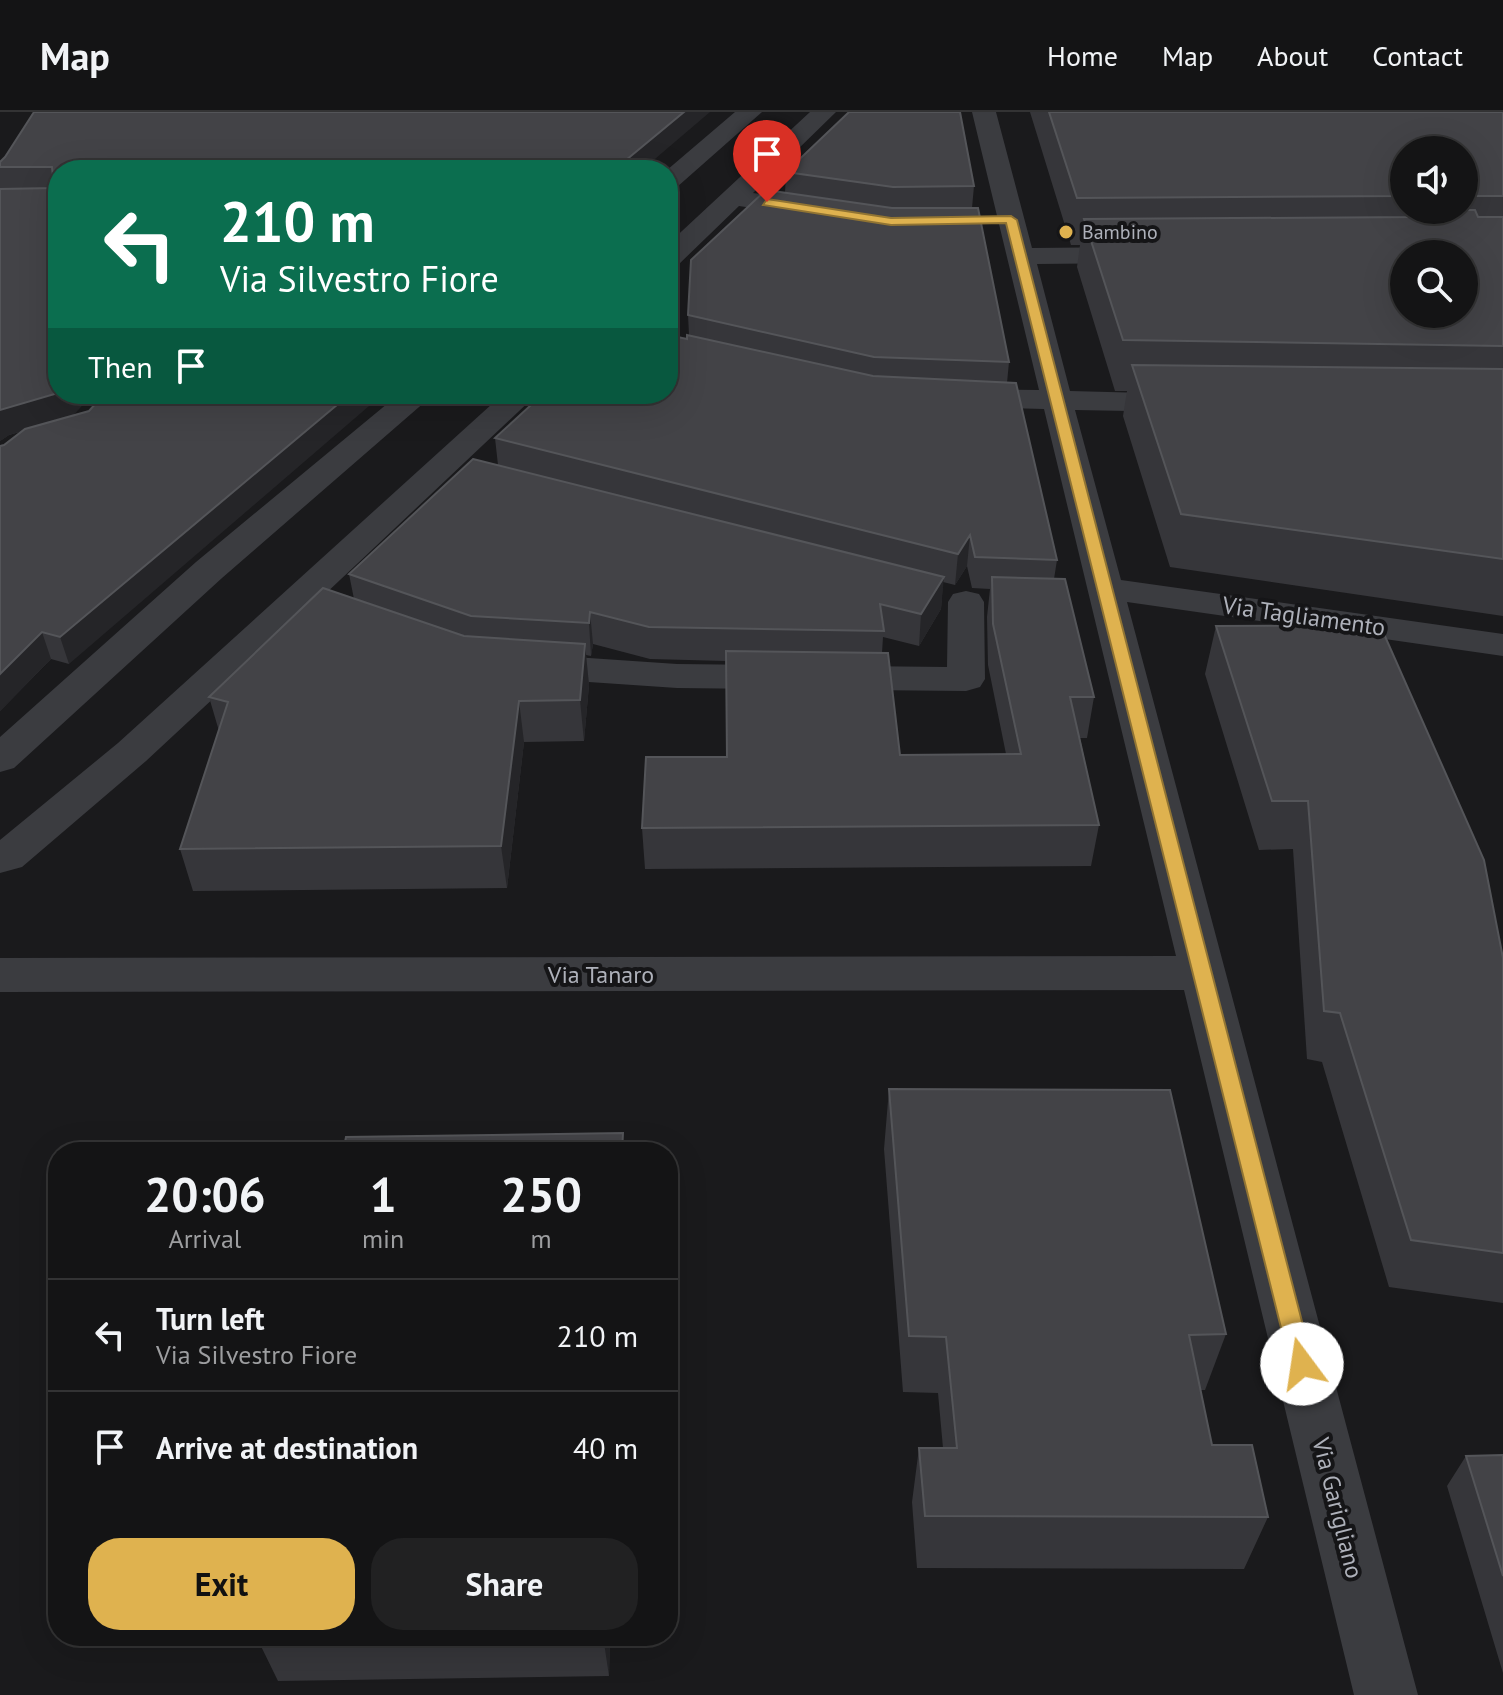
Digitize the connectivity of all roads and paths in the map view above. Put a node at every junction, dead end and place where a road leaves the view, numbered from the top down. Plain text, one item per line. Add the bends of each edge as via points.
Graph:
1 (750, 112) edge
2 (824, 112) edge
3 (984, 112) edge
4 (678, 173) edge
5 (736, 198) junction
6 (845, 214) edge
7 (1004, 232) junction
8 (678, 250) edge
9 (1160, 255) edge
10 (934, 396) edge
11 (1050, 401) junction
12 (406, 404) edge
13 (513, 404) edge
14 (1216, 404) edge
15 (297, 600) junction
16 (966, 600) dead end
17 (1096, 600) junction
18 (398, 636) edge
19 (1503, 645) edge
20 (502, 664) edge
21 (0, 759) edge
22 (0, 858) edge
23 (1202, 973) junction
24 (0, 975) edge
25 (1386, 1695) edge

1 - 4 street
2 - 5 street
3 - 7 street, Via Garigliano
5 - 6 street
5 - 8 street
7 - 9 street
7 - 11 street, Via Garigliano
10 - 11 street
11 - 14 street
11 - 17 street, Via Garigliano
12 - 21 street via 209,570
13 - 15 street via 457,471
15 - 18 street
15 - 22 street via 132,752
16 - 20 street via 966,679 677,676
17 - 19 street, Via Tagliamento
17 - 23 street, Via Garigliano
23 - 24 street, Via Tanaro
23 - 25 street, Via Garigliano

